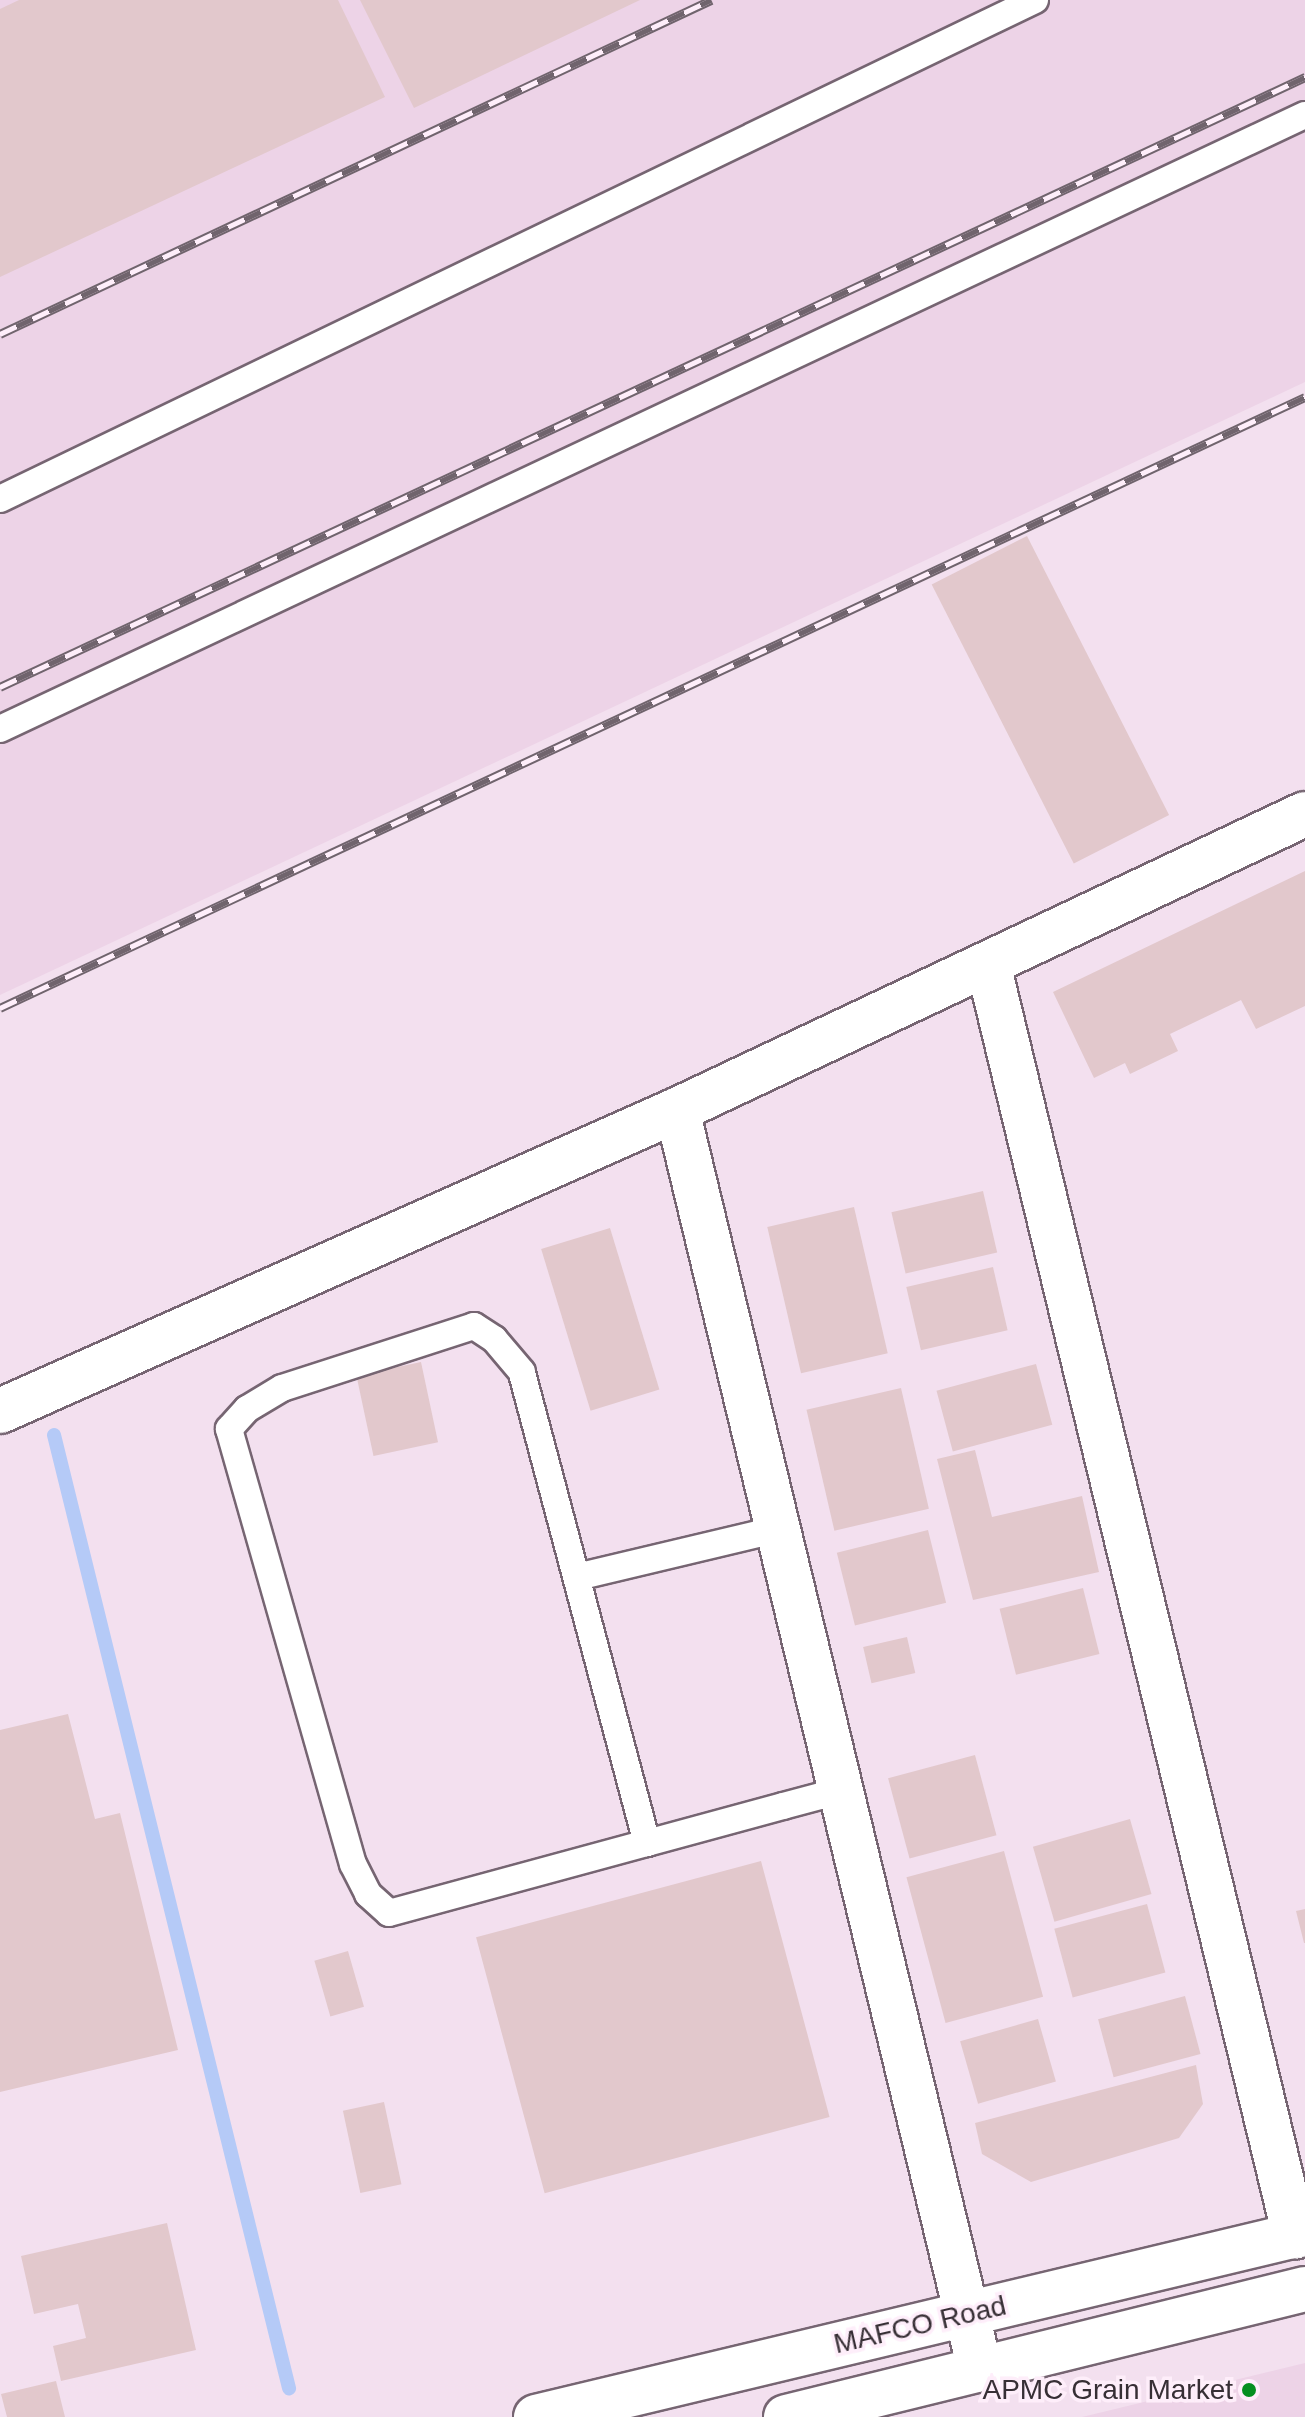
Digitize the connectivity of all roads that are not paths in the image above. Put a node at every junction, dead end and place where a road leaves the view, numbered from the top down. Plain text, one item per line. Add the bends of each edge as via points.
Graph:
1 (1035, 0) edge
2 (1305, 115) edge
3 (0, 499) edge
4 (0, 729) edge
5 (1305, 814) edge
6 (988, 964) junction
7 (677, 1110) junction
8 (0, 1411) edge
9 (779, 1529) junction
10 (577, 1577) junction
11 (843, 1790) junction
12 (647, 1843) junction
13 (1300, 2234) edge
14 (1305, 2289) edge
15 (969, 2313) junction
16 (980, 2369) junction
17 (536, 2417) edge
18 (786, 2417) edge

1 - 3 lane
2 - 4 lane
5 - 6 street
6 - 7 street
6 - 13 street
7 - 8 street
7 - 9 street
9 - 10 lane
9 - 11 street
10 - 12 lane
10 - 12 lane via 522,1372 474,1326 282,1388 229,1429 368,1894 389,1913
11 - 12 lane
11 - 15 street
13 - 15 street, MAFCO Road
14 - 16 street, MAFCO Road
15 - 16 street
15 - 17 street, MAFCO Road
16 - 18 street, MAFCO Road

